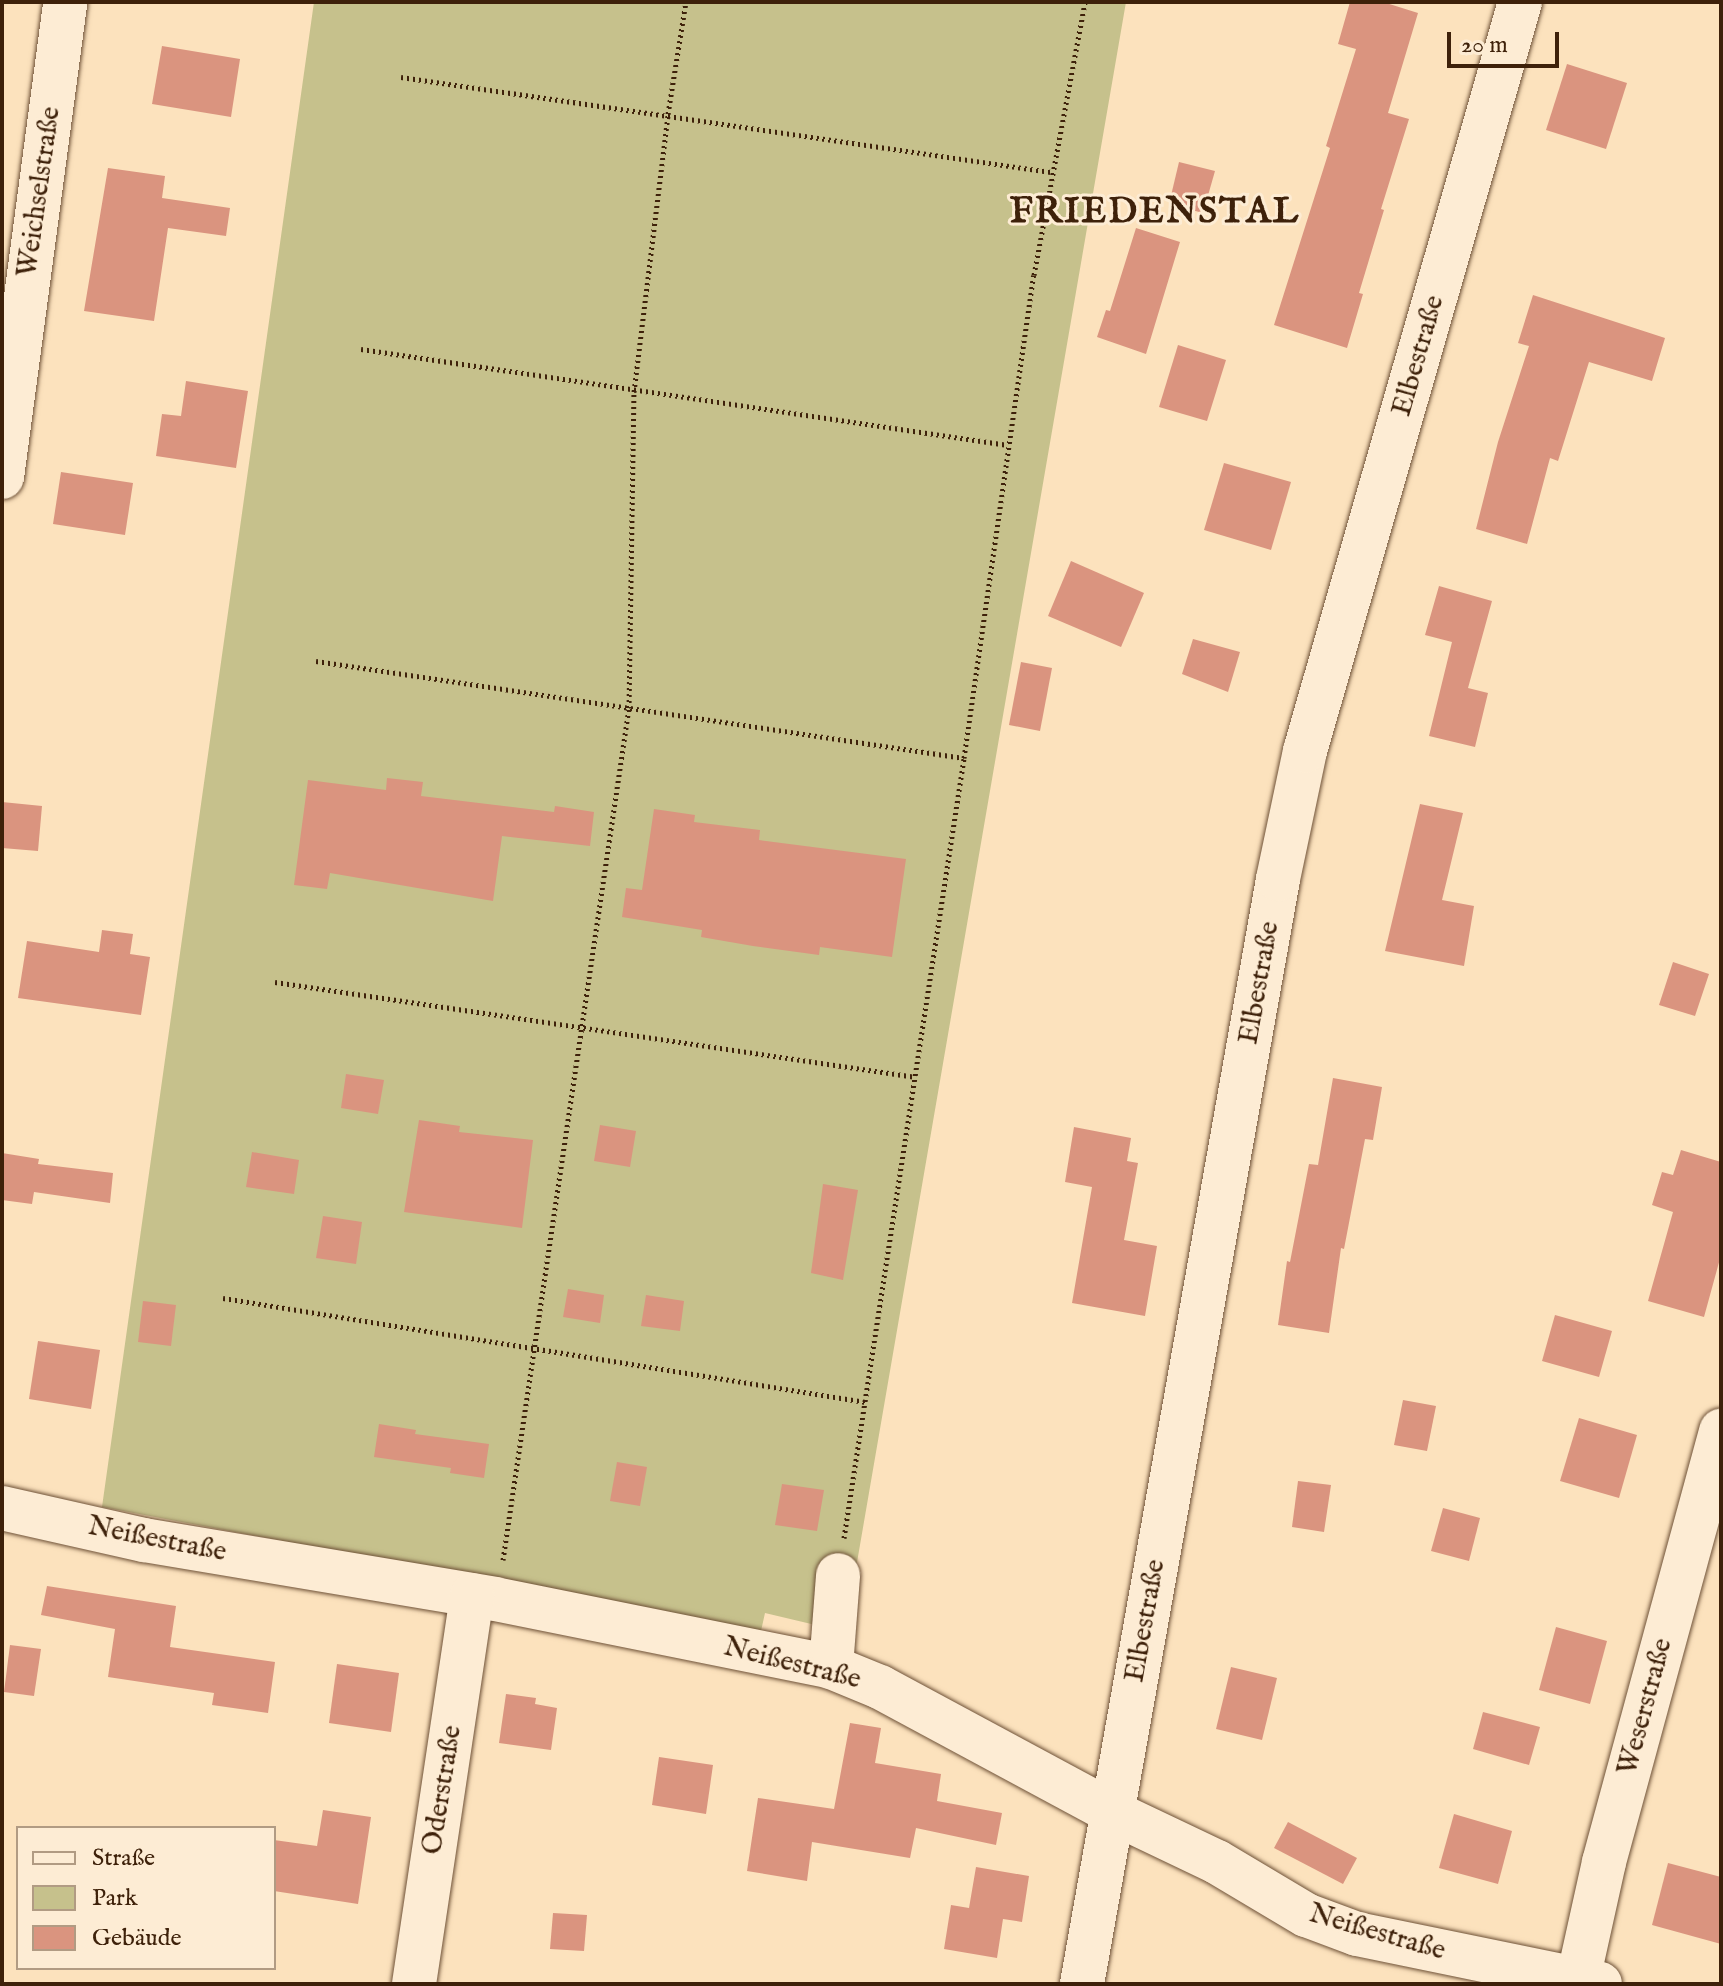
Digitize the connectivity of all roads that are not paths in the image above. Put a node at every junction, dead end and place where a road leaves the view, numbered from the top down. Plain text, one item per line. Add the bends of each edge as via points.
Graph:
1 (65, 2) edge
2 (1520, 2) edge
3 (2, 477) edge
4 (1721, 1431) edge
5 (2, 1508) edge
6 (838, 1575) road end
7 (484, 1597) junction
8 (831, 1667) junction
9 (1112, 1812) junction
10 (1585, 1983) edge
11 (414, 1984) edge
12 (1082, 1984) edge

1 - 3 street, Weichselstraße
2 - 9 street, Elbestraße via 1305,751
4 - 10 street, Weserstraße via 1604,1862
5 - 7 street, Neißestraße via 144,1540
6 - 8 street
7 - 8 street, Neißestraße
7 - 11 street, Oderstraße
8 - 9 street, Neißestraße via 880,1687
9 - 10 street, Neißestraße via 1332,1925
9 - 12 street, Elbestraße

